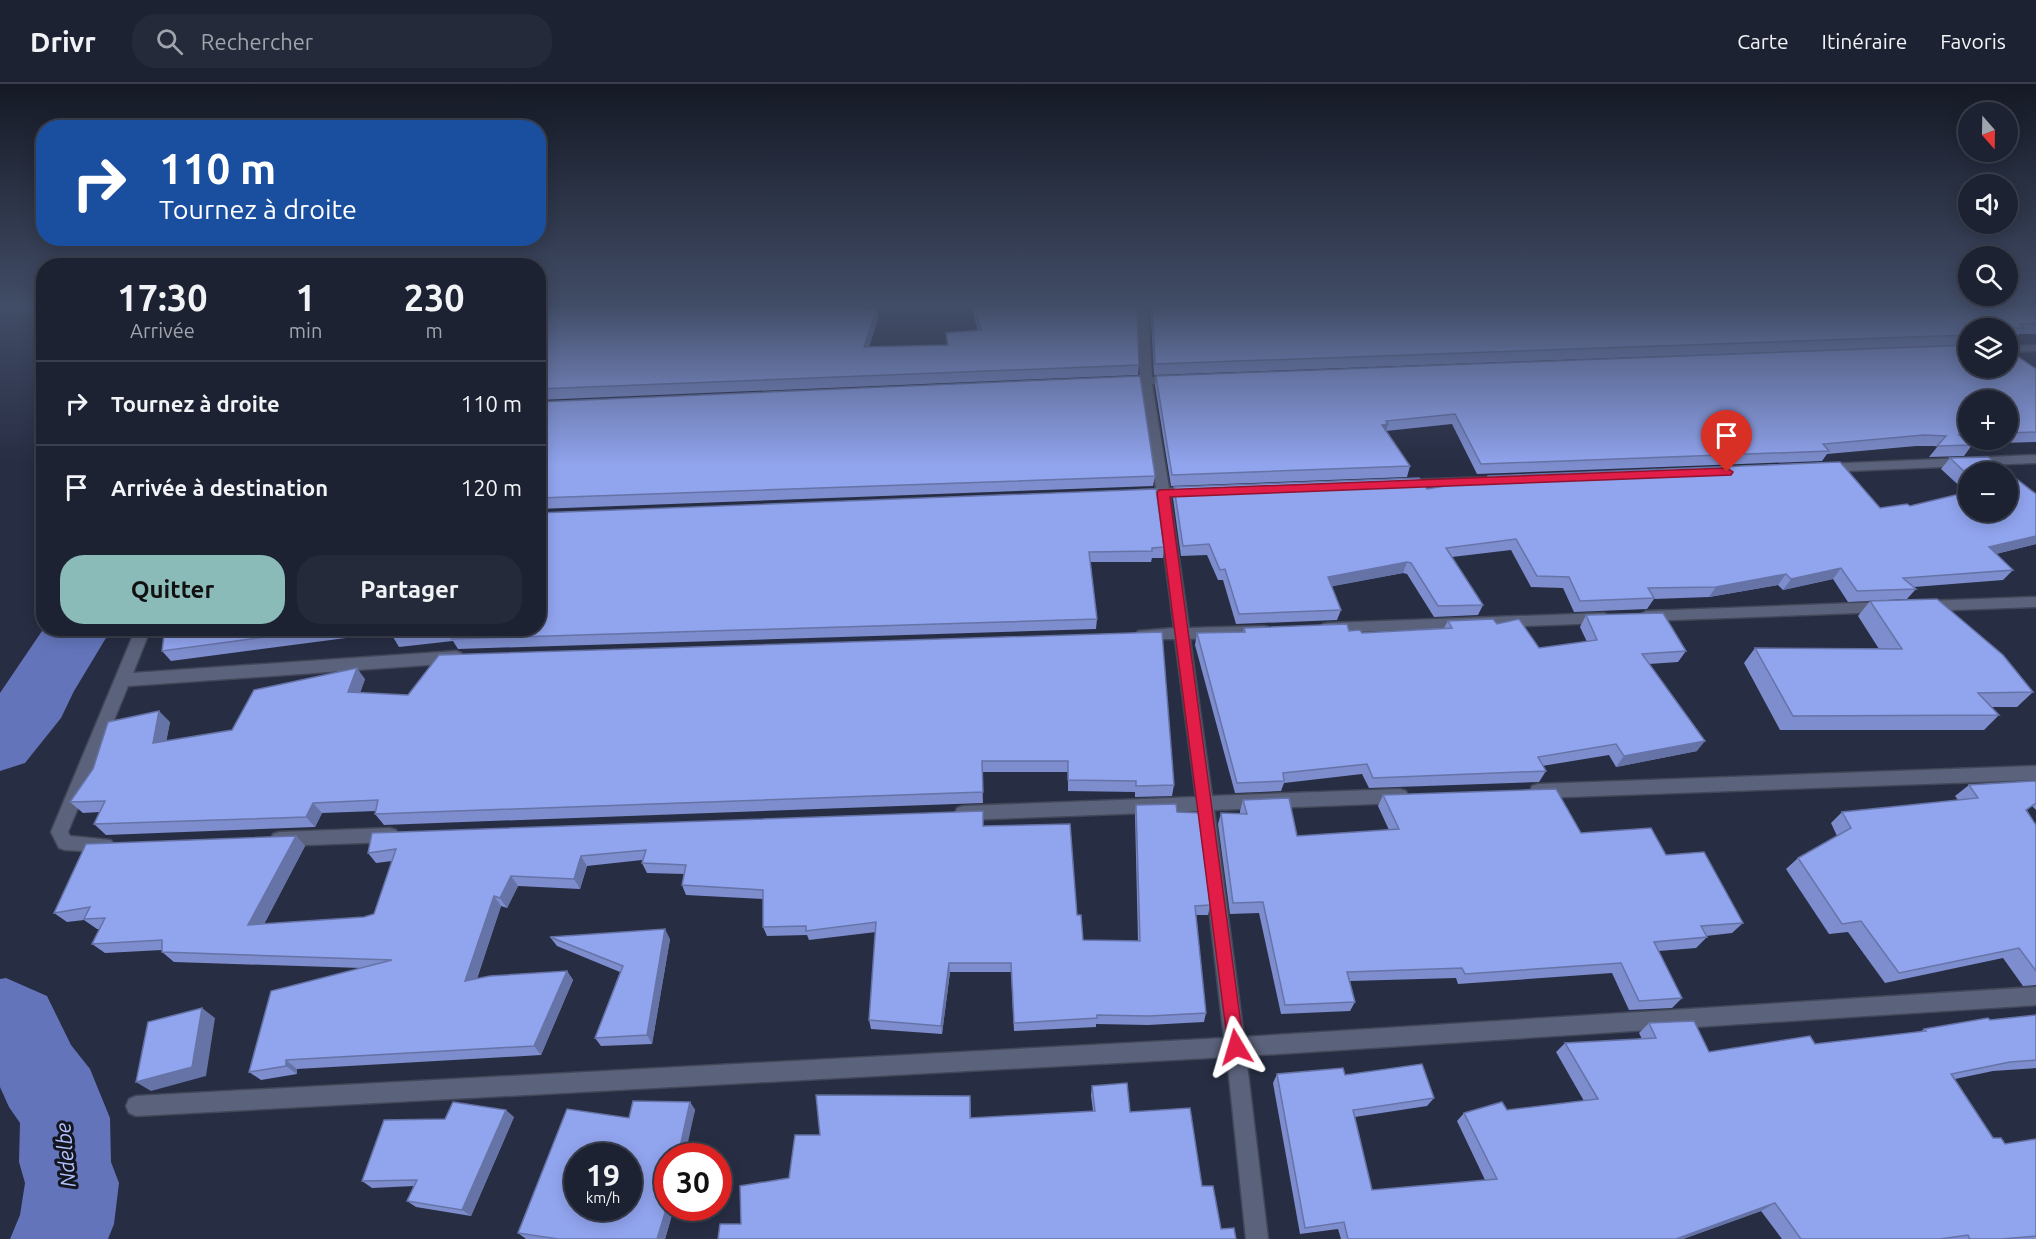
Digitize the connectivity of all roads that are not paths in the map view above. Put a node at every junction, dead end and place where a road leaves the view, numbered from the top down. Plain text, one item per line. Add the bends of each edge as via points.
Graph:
1 (1145, 359) edge
2 (1181, 379) edge
3 (1146, 381) junction
4 (1110, 382) edge
5 (2036, 459) edge
6 (1808, 469) edge
7 (1509, 480) edge
8 (1390, 484) edge
9 (1211, 491) edge
10 (1163, 493) junction
11 (1128, 494) edge
12 (2036, 602) edge
13 (1314, 629) edge
14 (1278, 630) edge
15 (1182, 634) junction
16 (141, 636) edge
17 (1123, 636) edge
18 (474, 657) edge
19 (122, 680) junction
20 (2036, 773) edge
21 (1524, 792) edge
22 (1418, 796) edge
23 (1205, 803) junction
24 (943, 814) edge
25 (407, 834) edge
26 (264, 839) edge
27 (121, 844) edge
28 (2036, 996) edge
29 (1236, 1047) junction
30 (136, 1106) dead end
31 (1257, 1239) edge

1 - 3 street
2 - 3 street
3 - 4 street
3 - 10 street
5 - 6 street
7 - 8 street
9 - 10 street
10 - 11 street
10 - 15 street
12 - 13 street
14 - 15 street
15 - 17 street
15 - 23 street
16 - 19 street
18 - 19 street
19 - 27 street via 59,832 65,843
20 - 21 street
22 - 23 street
23 - 24 street
23 - 29 street
25 - 26 street
28 - 29 street
29 - 30 street
29 - 31 street

